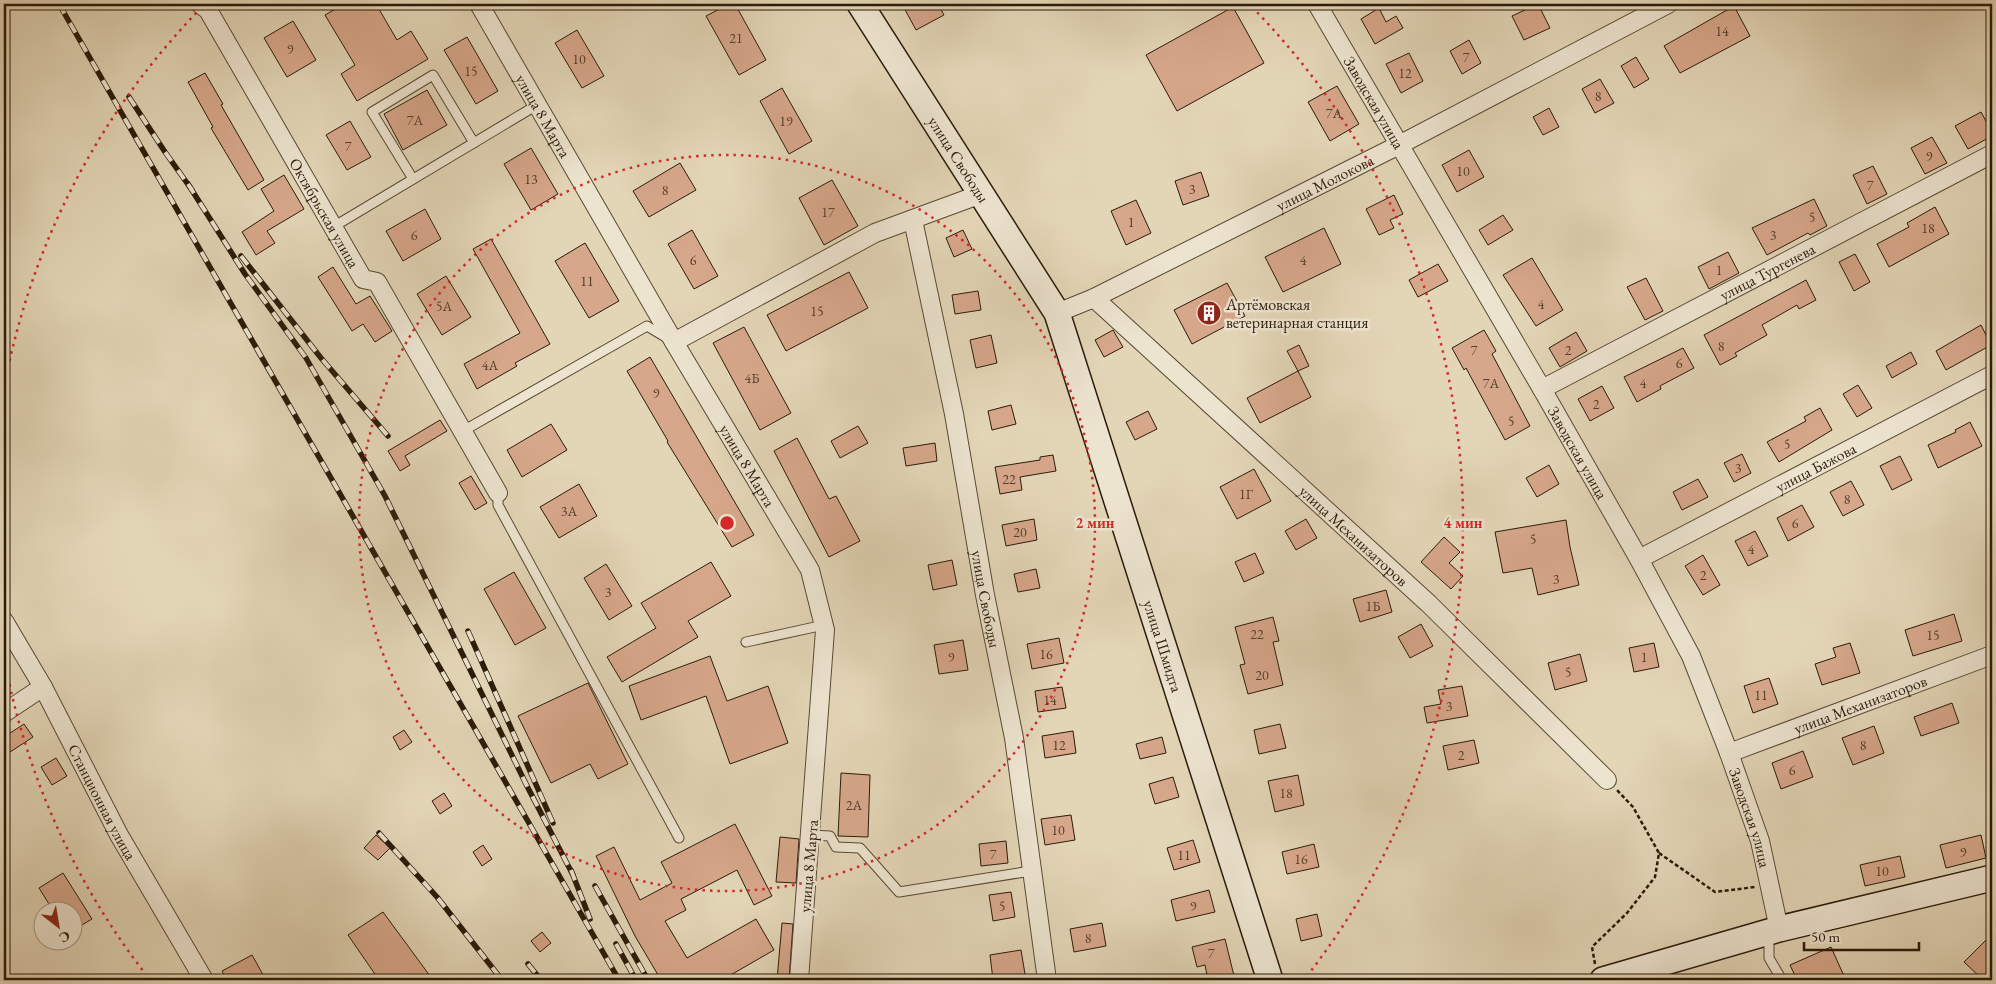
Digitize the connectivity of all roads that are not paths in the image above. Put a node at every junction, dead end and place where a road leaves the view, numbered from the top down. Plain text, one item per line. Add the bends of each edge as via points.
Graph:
1 (200, 4) edge
2 (479, 4) edge
3 (860, 4) edge
4 (1317, 4) edge
5 (1668, 4) edge
6 (537, 105) junction
7 (474, 143) junction
8 (1399, 145) junction
9 (1992, 154) edge
10 (413, 179) junction
11 (981, 194) junction
12 (913, 220) junction
13 (333, 227) junction
14 (1094, 298) junction
15 (1057, 313) junction
16 (674, 342) junction
17 (1992, 375) edge
18 (1542, 389) junction
19 (463, 431) junction
20 (498, 493) joint
21 (1639, 559) junction
22 (4, 621) edge
23 (824, 624) junction
24 (746, 642) dead end
25 (1992, 655) edge
26 (43, 687) junction
27 (4, 713) edge
28 (1729, 753) junction
29 (1607, 780) road end
30 (810, 835) junction
31 (679, 838) dead end
32 (1031, 871) junction
33 (1992, 878) edge
34 (1774, 930) junction
35 (1600, 976) edge
36 (204, 980) edge
37 (799, 980) edge
38 (1047, 980) edge
39 (1270, 980) edge
40 (1782, 980) edge

1 - 13 street, Октябрьская улица via 208,10
2 - 6 street, улица 8 Марта
3 - 11 street, улица Свободы
4 - 8 street, Заводская улица
5 - 8 street, улица Молокова
6 - 7 lane
6 - 16 street, улица 8 Марта
7 - 10 lane
7 - 10 lane via 433,76 372,112
8 - 14 street, улица Молокова
8 - 18 street, Заводская улица
9 - 18 street, улица Тургенева
10 - 13 lane
11 - 12 street
11 - 15 street, улица Свободы
12 - 16 street via 875,233
12 - 32 street, улица Свободы via 954,414 1014,738
13 - 19 street, Октябрьская улица via 363,279 377,282
14 - 15 street, улица Молокова
14 - 29 street, улица Механизаторов via 1429,604
15 - 39 street, улица Шмидта
16 - 19 lane via 647,326
16 - 23 street, улица 8 Марта via 810,570
17 - 21 street, улица Бажова
18 - 21 street, Заводская улица
19 - 20 street, Октябрьская улица
20 - 31 lane via 498,505
21 - 28 street, Заводская улица via 1691,656
22 - 26 street, Станционная улица
23 - 24 lane
23 - 30 street, улица 8 Марта
25 - 28 street, улица Механизаторов
26 - 27 street
26 - 36 street, Станционная улица via 119,835
28 - 34 street, Заводская улица via 1760,841
30 - 32 lane via 830,836 836,847 860,848 899,892
30 - 37 street, улица 8 Марта
32 - 38 street, улица Свободы
33 - 34 street
34 - 35 street
34 - 40 lane via 1769,958

